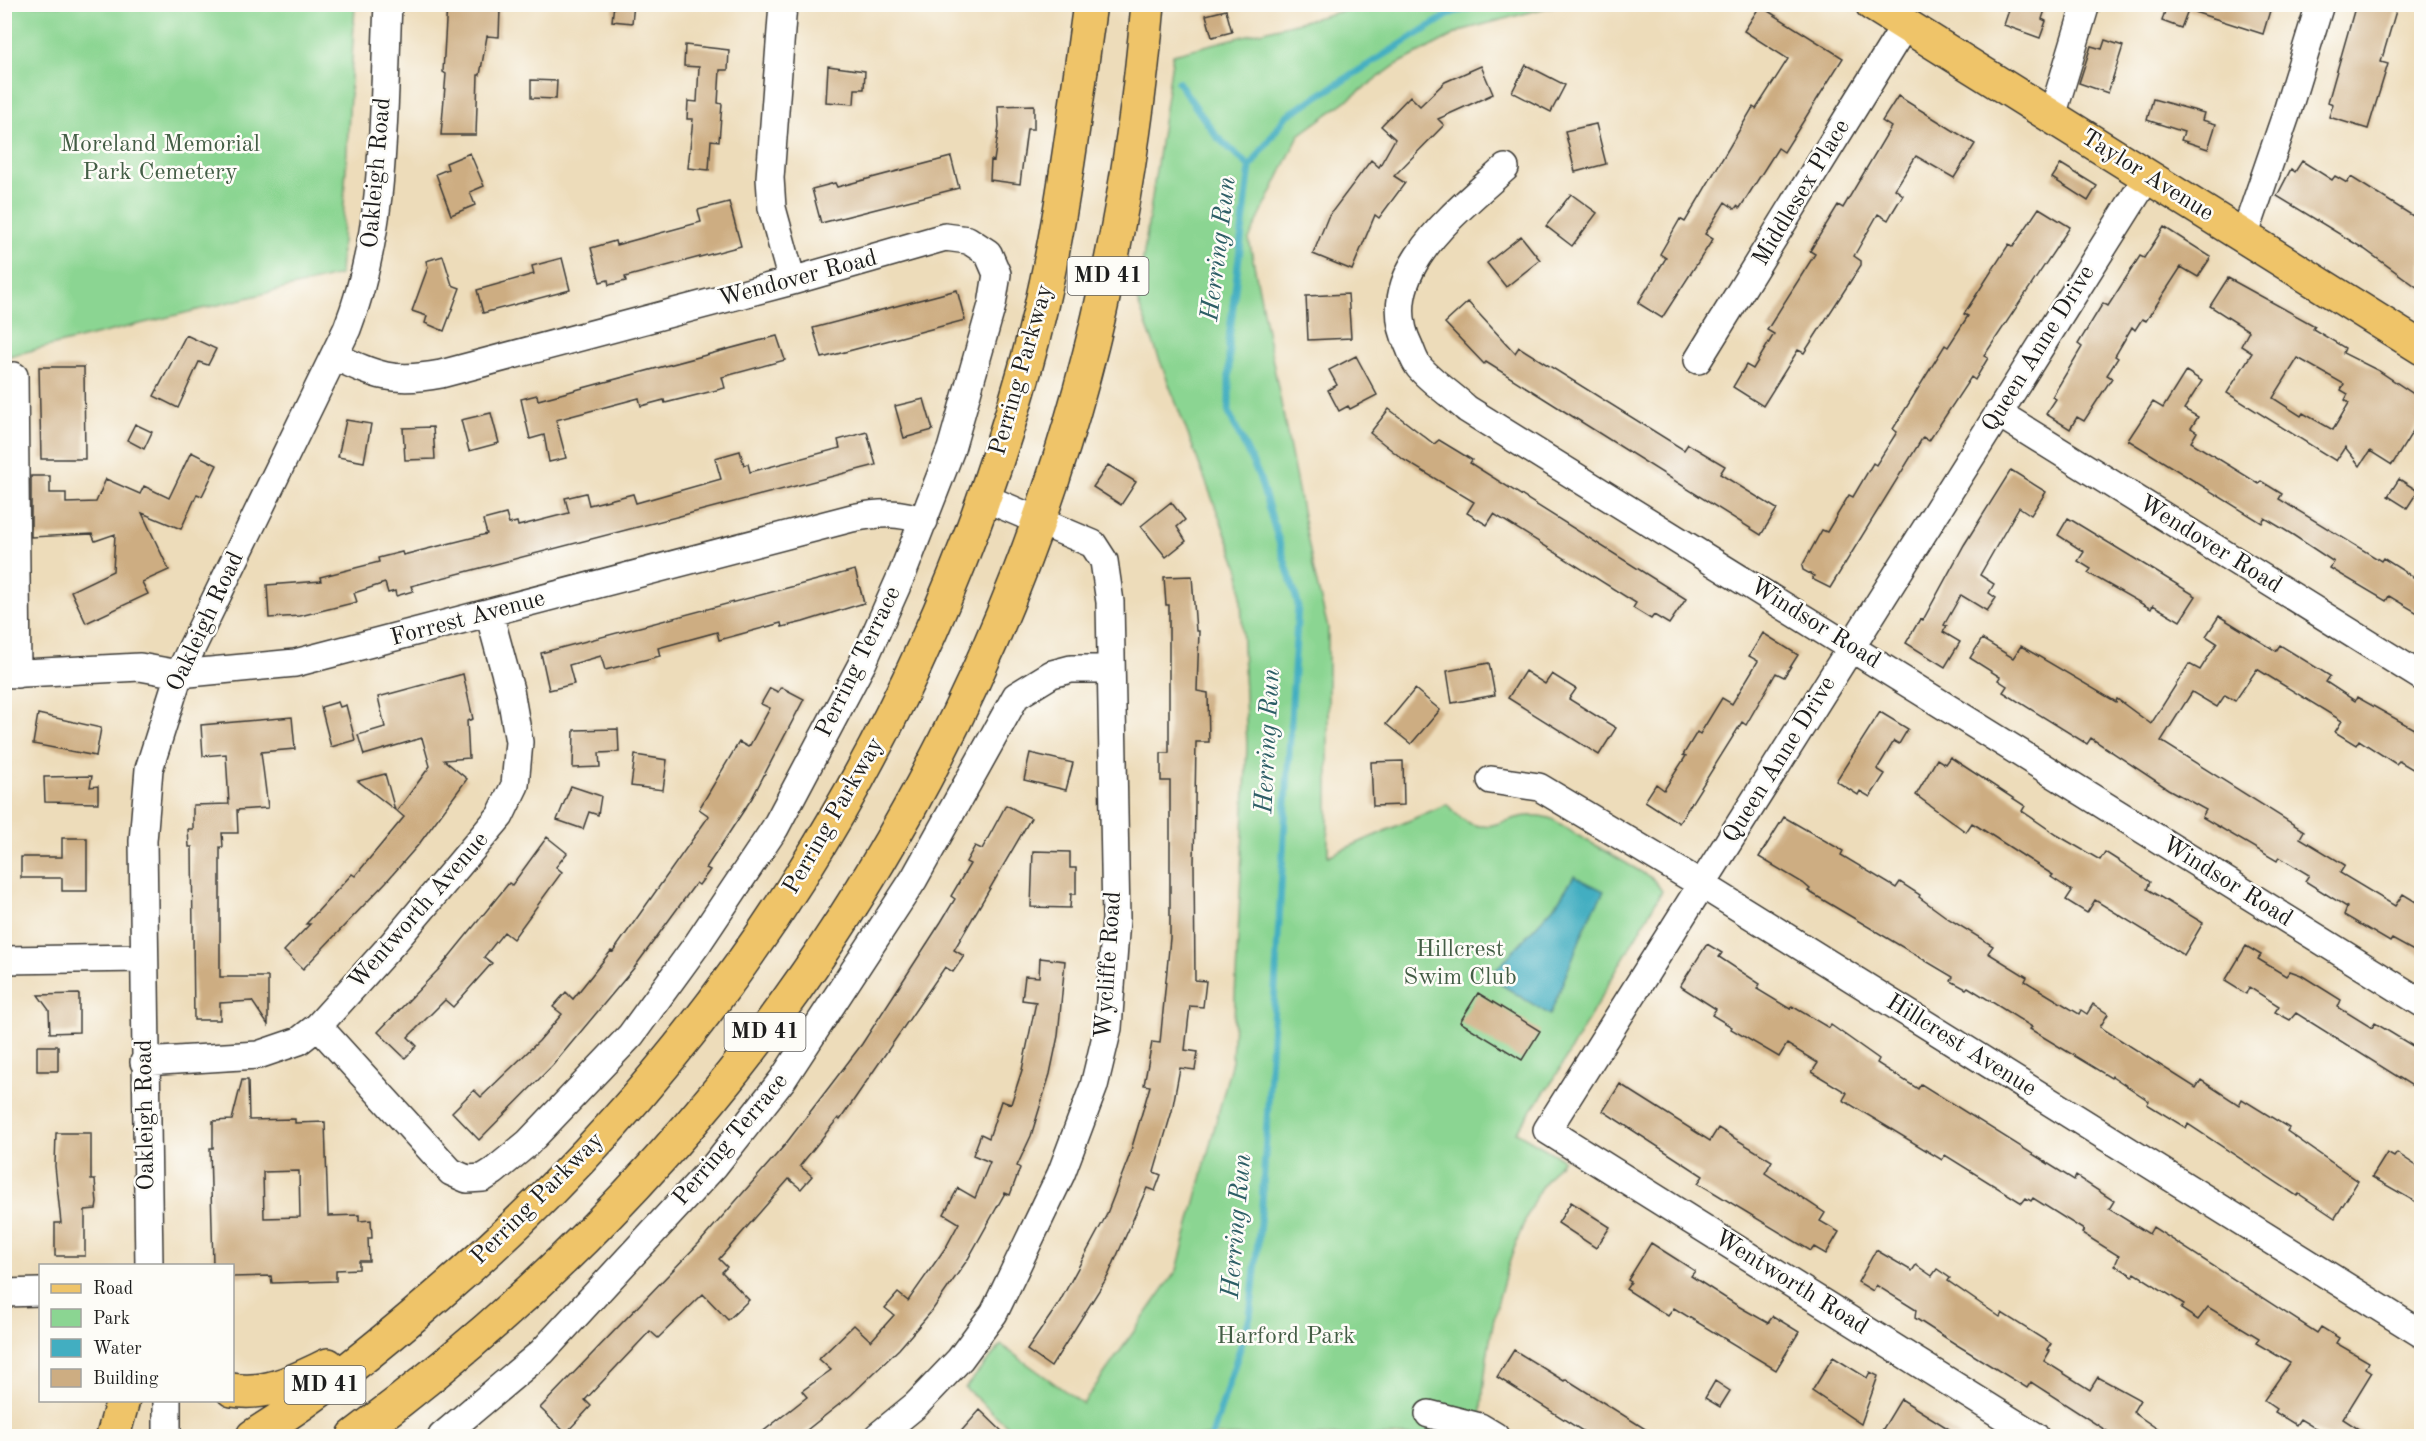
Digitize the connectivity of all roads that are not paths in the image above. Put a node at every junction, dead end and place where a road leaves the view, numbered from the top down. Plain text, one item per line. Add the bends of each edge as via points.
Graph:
1 (388, 4) edge
2 (783, 4) edge
3 (1090, 4) edge
4 (1872, 4) edge
5 (2086, 4) edge
6 (2320, 4) edge
7 (1148, 10) edge
8 (1905, 25) junction
9 (2052, 116) junction
10 (1504, 168) dead end
11 (2148, 176) junction
12 (2244, 237) junction
13 (792, 281) junction
14 (2421, 348) edge
15 (334, 356) junction
16 (1698, 360) dead end
17 (14, 376) dead end
18 (1998, 413) junction
19 (985, 498) junction
20 (924, 521) junction
21 (1040, 524) junction
22 (489, 613) junction
23 (1851, 647) junction
24 (1111, 669) junction
25 (11, 674) edge
26 (179, 674) junction
27 (2421, 677) edge
28 (1491, 780) dead end
29 (1701, 884) junction
30 (144, 958) junction
31 (4, 960) edge
32 (2421, 1004) edge
33 (318, 1026) junction
34 (144, 1062) junction
35 (1546, 1130) joint
36 (149, 1264) edge
37 (39, 1292) edge
38 (4, 1293) edge
39 (395, 1332) junction
40 (2421, 1334) edge
41 (234, 1390) edge
42 (124, 1402) edge
43 (124, 1402) edge
44 (167, 1402) edge
45 (1429, 1414) dead end
46 (113, 1437) edge
47 (127, 1437) edge
48 (167, 1437) edge
49 (253, 1437) edge
50 (354, 1437) edge
51 (442, 1437) edge
52 (878, 1437) edge
53 (1495, 1437) edge
54 (2035, 1437) edge

1 - 15 street, Oakleigh Road via 378,197 371,251 357,303
2 - 13 street via 770,178 772,208
3 - 19 main road, Perring Parkway / MD 41 via 1065,189 1049,273 1026,366
4 - 8 main road, Taylor Avenue
5 - 9 street
6 - 12 street
7 - 21 main road, MD 41 via 1123,200 1106,288
8 - 9 main road, Taylor Avenue
8 - 16 street, Middlesex Place
9 - 11 main road, Taylor Avenue
10 - 23 street, Windsor Road via 1443,224 1414,262 1400,299 1402,332 1418,366 1467,409
11 - 12 main road, Taylor Avenue
11 - 18 street, Queen Anne Drive
12 - 14 main road, Taylor Avenue
13 - 15 street, Wendover Road via 417,379 379,376
13 - 20 street, Wendover Road via 945,237 958,237 981,248 995,266 992,305 951,450
15 - 26 street, Oakleigh Road
17 - 25 street
18 - 23 street, Queen Anne Drive
18 - 27 street, Wendover Road
19 - 21 street, Wycliffe Road
19 - 39 main road, Perring Parkway / MD 41 via 956,576 876,748 825,838 758,941 707,1012 571,1170 497,1245
20 - 22 street, Forrest Avenue via 894,513 852,518
20 - 33 street, Perring Terrace via 863,662 775,828 631,1035 528,1143 483,1178 459,1178
21 - 24 street, Wycliffe Road via 1093,544 1104,561 1110,602
21 - 50 main road, MD 41 via 977,675 885,854 758,1043 610,1215 545,1279 430,1380
22 - 26 street, Forrest Avenue via 295,663
22 - 33 street, Wentworth Avenue via 510,690 519,742 515,785 500,816
23 - 29 street, Queen Anne Drive
23 - 32 street, Windsor Road
24 - 51 street, Perring Terrace via 1071,669 1052,674 1016,696 914,879 783,1079 715,1165 543,1352
24 - 52 street, Wycliffe Road via 1116,919 1108,1028 1094,1086 1061,1174 994,1313 960,1359 916,1405
25 - 26 street, Forrest Avenue via 140,667
26 - 30 street, Oakleigh Road via 156,743 145,794
28 - 29 street, Hillcrest Avenue via 1539,788
29 - 35 street, Queen Anne Drive
29 - 40 street, Hillcrest Avenue
30 - 31 street
30 - 34 street, Oakleigh Road
33 - 34 street, Wentworth Avenue via 299,1041 258,1055
34 - 36 street, Oakleigh Road
35 - 54 street, Wentworth Road
37 - 38 street
39 - 41 main road via 290,1383 267,1390
39 - 49 main road, Perring Parkway / MD 41
42 - 46 main road
43 - 47 street
44 - 48 street
45 - 53 street via 1480,1427

